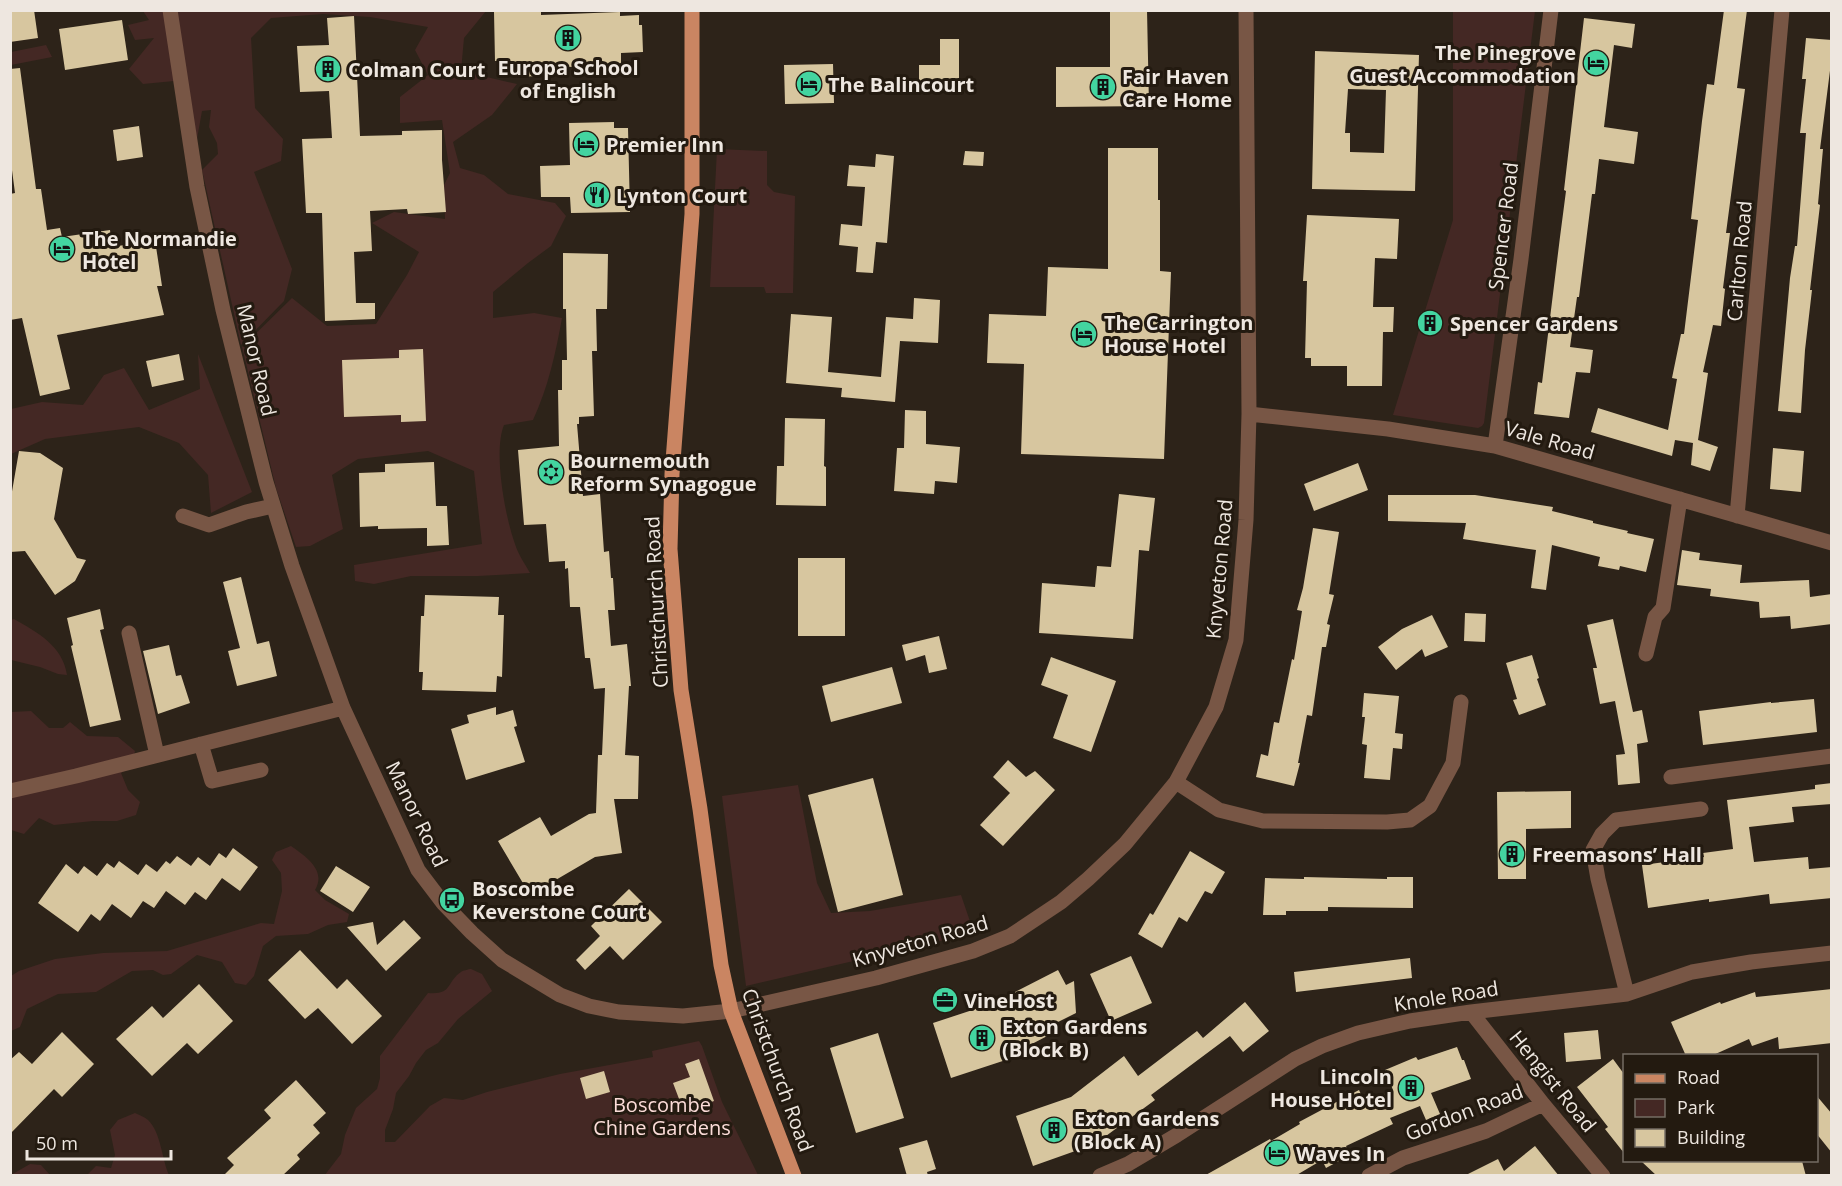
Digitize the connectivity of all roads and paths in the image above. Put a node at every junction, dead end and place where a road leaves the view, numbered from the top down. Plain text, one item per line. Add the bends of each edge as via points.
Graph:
1 (170, 10) edge
2 (692, 10) edge
3 (1246, 10) edge
4 (1551, 10) edge
5 (1782, 10) edge
6 (1249, 414) junction
7 (1496, 446) junction
8 (1680, 500) junction
9 (273, 506) junction
10 (183, 516) dead end
11 (1737, 516) junction
12 (1832, 543) edge
13 (129, 633) dead end
14 (1646, 654) dead end
15 (1461, 702) dead end
16 (343, 708) junction
17 (201, 744) junction
18 (157, 755) junction
19 (1832, 756) edge
20 (261, 770) dead end
21 (1671, 777) dead end
22 (1176, 782) junction
23 (10, 790) edge
24 (1701, 809) dead end
25 (1832, 953) edge
26 (1627, 994) junction
27 (731, 1011) junction
28 (1471, 1012) junction
29 (1543, 1104) junction
30 (794, 1176) edge
31 (1100, 1176) edge
32 (1369, 1176) edge
33 (1603, 1176) edge

1 - 9 street, Manor Road via 202,210
2 - 27 main road, Christchurch Road via 692,214 670,549 681,690
3 - 6 street, Knyveton Road
4 - 7 street, Spencer Road
5 - 11 street, Carlton Road
6 - 7 street, Vale Road
6 - 22 street, Knyveton Road via 1246,519 1236,640 1216,707
7 - 8 street, Vale Road
8 - 11 street, Vale Road
8 - 14 street via 1663,608 1655,617
9 - 10 street via 209,525
9 - 16 street, Manor Road
11 - 12 street, Vale Road
13 - 18 street
15 - 22 street via 1453,763 1430,806 1410,820 1263,821 1219,810
16 - 17 street
16 - 27 street, Manor Road via 418,870 443,903 502,960 560,995 589,1006 655,1016
17 - 18 street
17 - 20 street via 212,781
18 - 23 street
19 - 21 street
22 - 27 street, Knyveton Road via 1125,844 1088,879 1062,902 1010,936 973,951 894,973
24 - 26 street via 1616,820 1593,850
25 - 26 street, Knole Road via 1692,972
26 - 28 street, Knole Road
27 - 30 main road, Christchurch Road
28 - 29 street, Hengist Road
28 - 31 street, Knole Road via 1410,1021 1322,1046 1128,1164
29 - 32 street, Gordon Road via 1486,1131 1403,1158
29 - 33 street, Hengist Road

